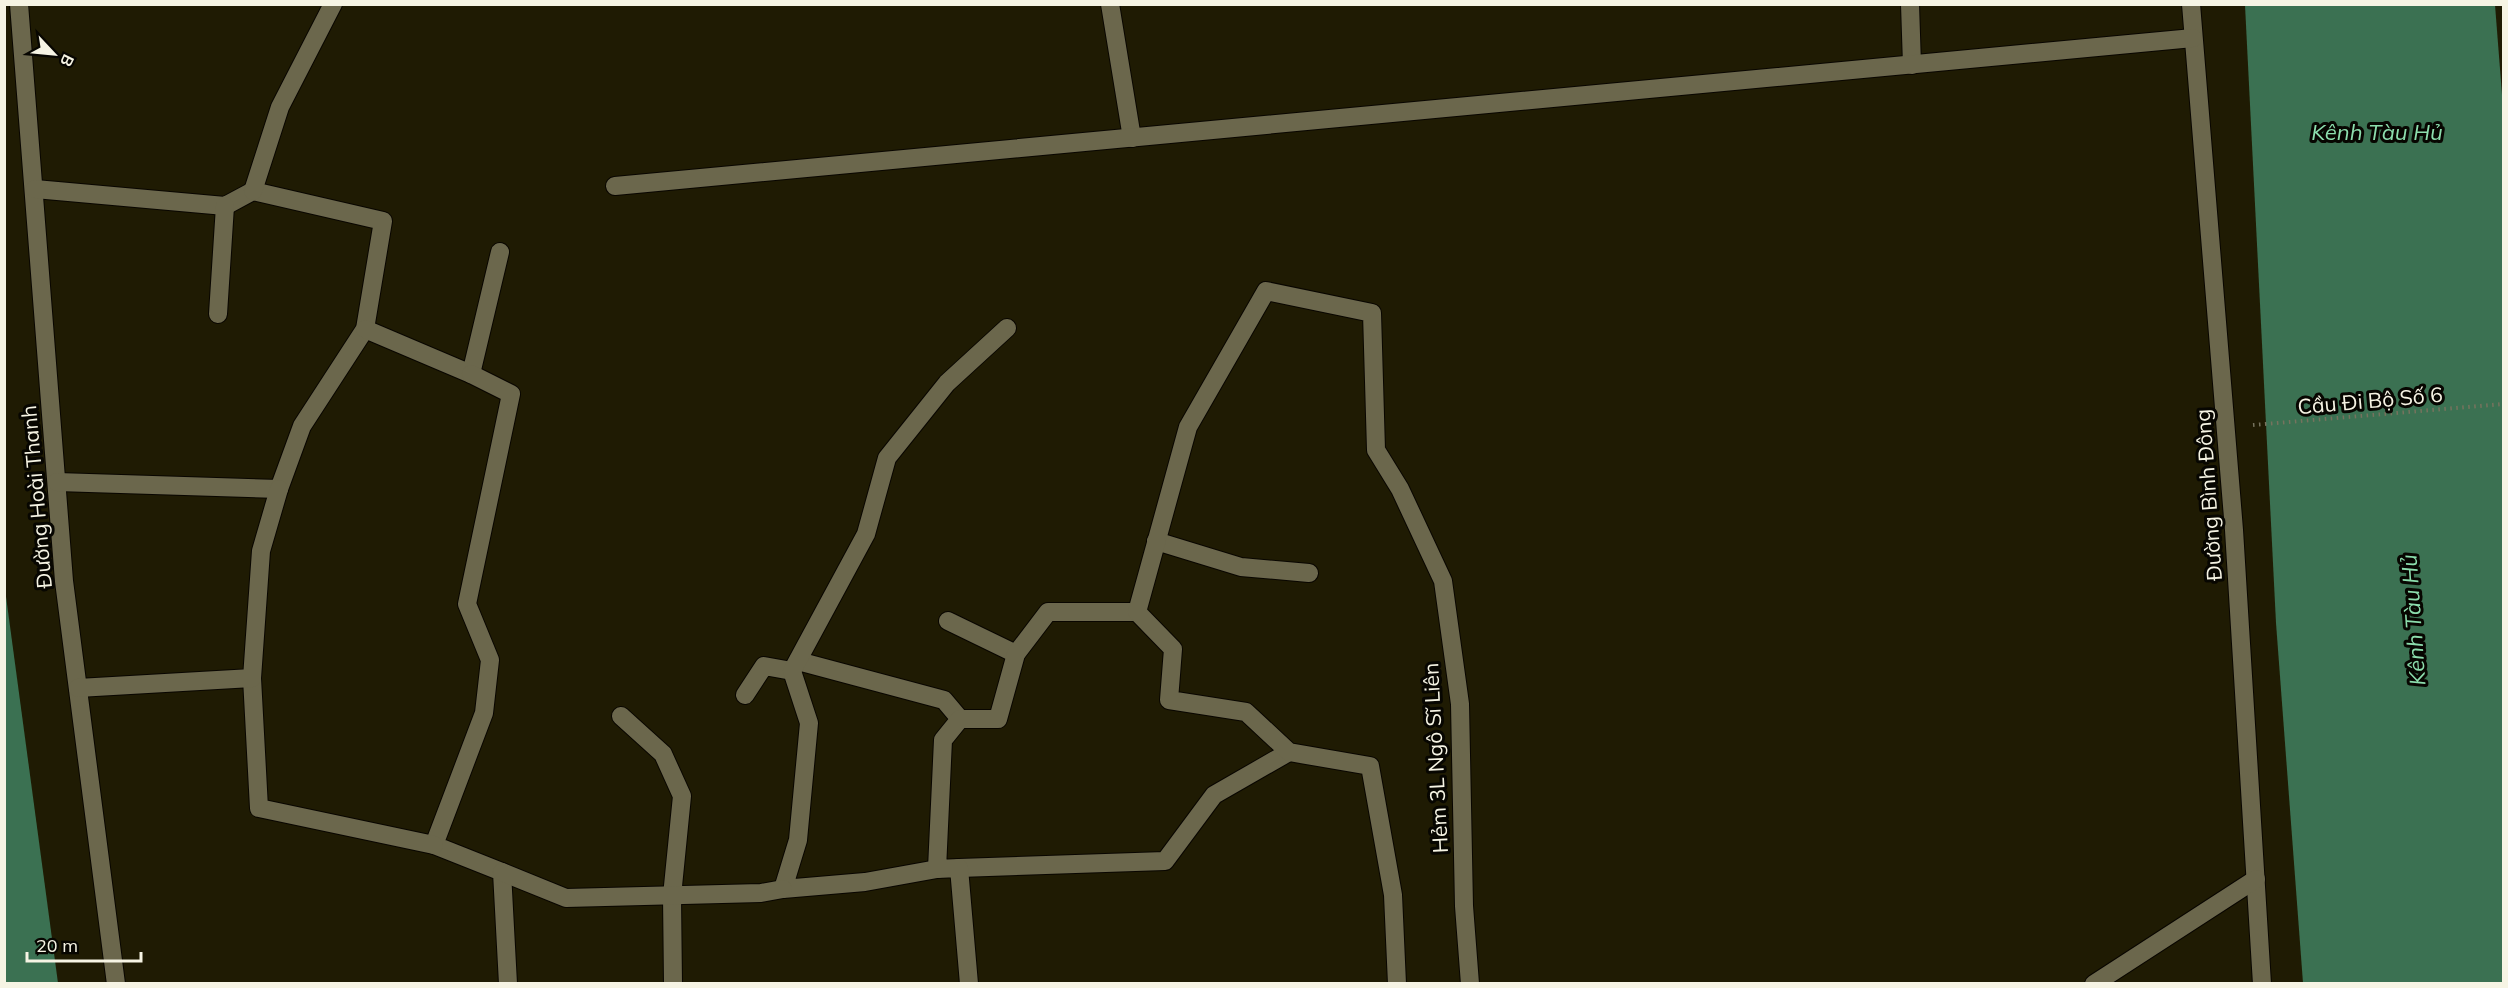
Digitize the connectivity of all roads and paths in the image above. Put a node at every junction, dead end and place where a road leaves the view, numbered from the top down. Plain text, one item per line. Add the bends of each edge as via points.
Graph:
1 (19, 4) edge
2 (333, 4) edge
3 (1110, 4) edge
4 (1910, 4) edge
5 (2191, 4) edge
6 (2193, 39) junction
7 (1912, 65) junction
8 (1132, 138) junction
9 (615, 186) dead end
10 (35, 189) junction
11 (253, 191) junction
12 (225, 206) junction
13 (500, 252) dead end
14 (218, 314) dead end
15 (1007, 328) dead end
16 (365, 329) junction
17 (471, 374) junction
18 (2504, 404) edge
19 (2250, 425) dead end
20 (57, 482) junction
21 (279, 489) junction
22 (1156, 541) junction
23 (1309, 573) dead end
24 (1137, 612) junction
25 (948, 621) dead end
26 (1016, 654) junction
27 (795, 666) junction
28 (252, 678) junction
29 (78, 688) junction
30 (745, 695) dead end
31 (621, 716) dead end
32 (960, 719) junction
33 (1289, 752) junction
34 (434, 845) junction
35 (959, 868) junction
36 (938, 869) junction
37 (502, 872) junction
38 (2256, 879) junction
39 (783, 889) junction
40 (672, 896) junction
41 (116, 984) edge
42 (508, 984) edge
43 (673, 984) edge
44 (969, 984) edge
45 (1397, 984) edge
46 (1470, 984) edge
47 (2094, 984) edge
48 (2262, 984) edge

1 - 10 street, Đường Hoài Thanh
2 - 11 street via 280,107
3 - 8 street
4 - 7 street
5 - 6 street, Đường Bình Đông
6 - 7 street
6 - 38 street, Đường Bình Đông via 2234,530
7 - 8 street
8 - 9 street
10 - 12 street
10 - 20 street, Đường Hoài Thanh
11 - 12 street
11 - 16 street via 383,221
12 - 14 street
13 - 17 street
15 - 27 street via 947,383 887,458 866,534
16 - 17 street
16 - 21 street via 302,426
17 - 34 street via 511,394 467,604 490,660 484,713
18 - 19 path, Cầu Đi Bộ Số 6
20 - 21 street
20 - 29 street, Đường Hoài Thanh via 64,581
21 - 28 street via 261,551
22 - 23 street via 1241,567
22 - 24 street
22 - 46 street, Hẻm 3L Ngô Sĩ Liên via 1188,427 1266,291 1372,314 1376,450 1400,489 1443,581 1460,704 1464,906
24 - 26 street via 1048,612
24 - 33 street via 1173,649 1169,700 1246,712
25 - 26 street
26 - 32 street via 998,719
27 - 30 street via 764,666
27 - 32 street via 944,700
27 - 39 street via 809,723 798,840
28 - 29 street
28 - 34 street via 259,808
29 - 41 street, Đường Hoài Thanh
31 - 40 street via 663,754 682,796
32 - 36 street via 943,740
33 - 35 street via 1214,795 1165,861
33 - 45 street via 1370,766 1393,895
34 - 37 street
35 - 36 street
35 - 44 street
36 - 39 street via 865,882
37 - 40 street via 566,898
37 - 42 street
38 - 47 street
38 - 48 street, Đường Bình Đông
39 - 40 street
40 - 43 street

